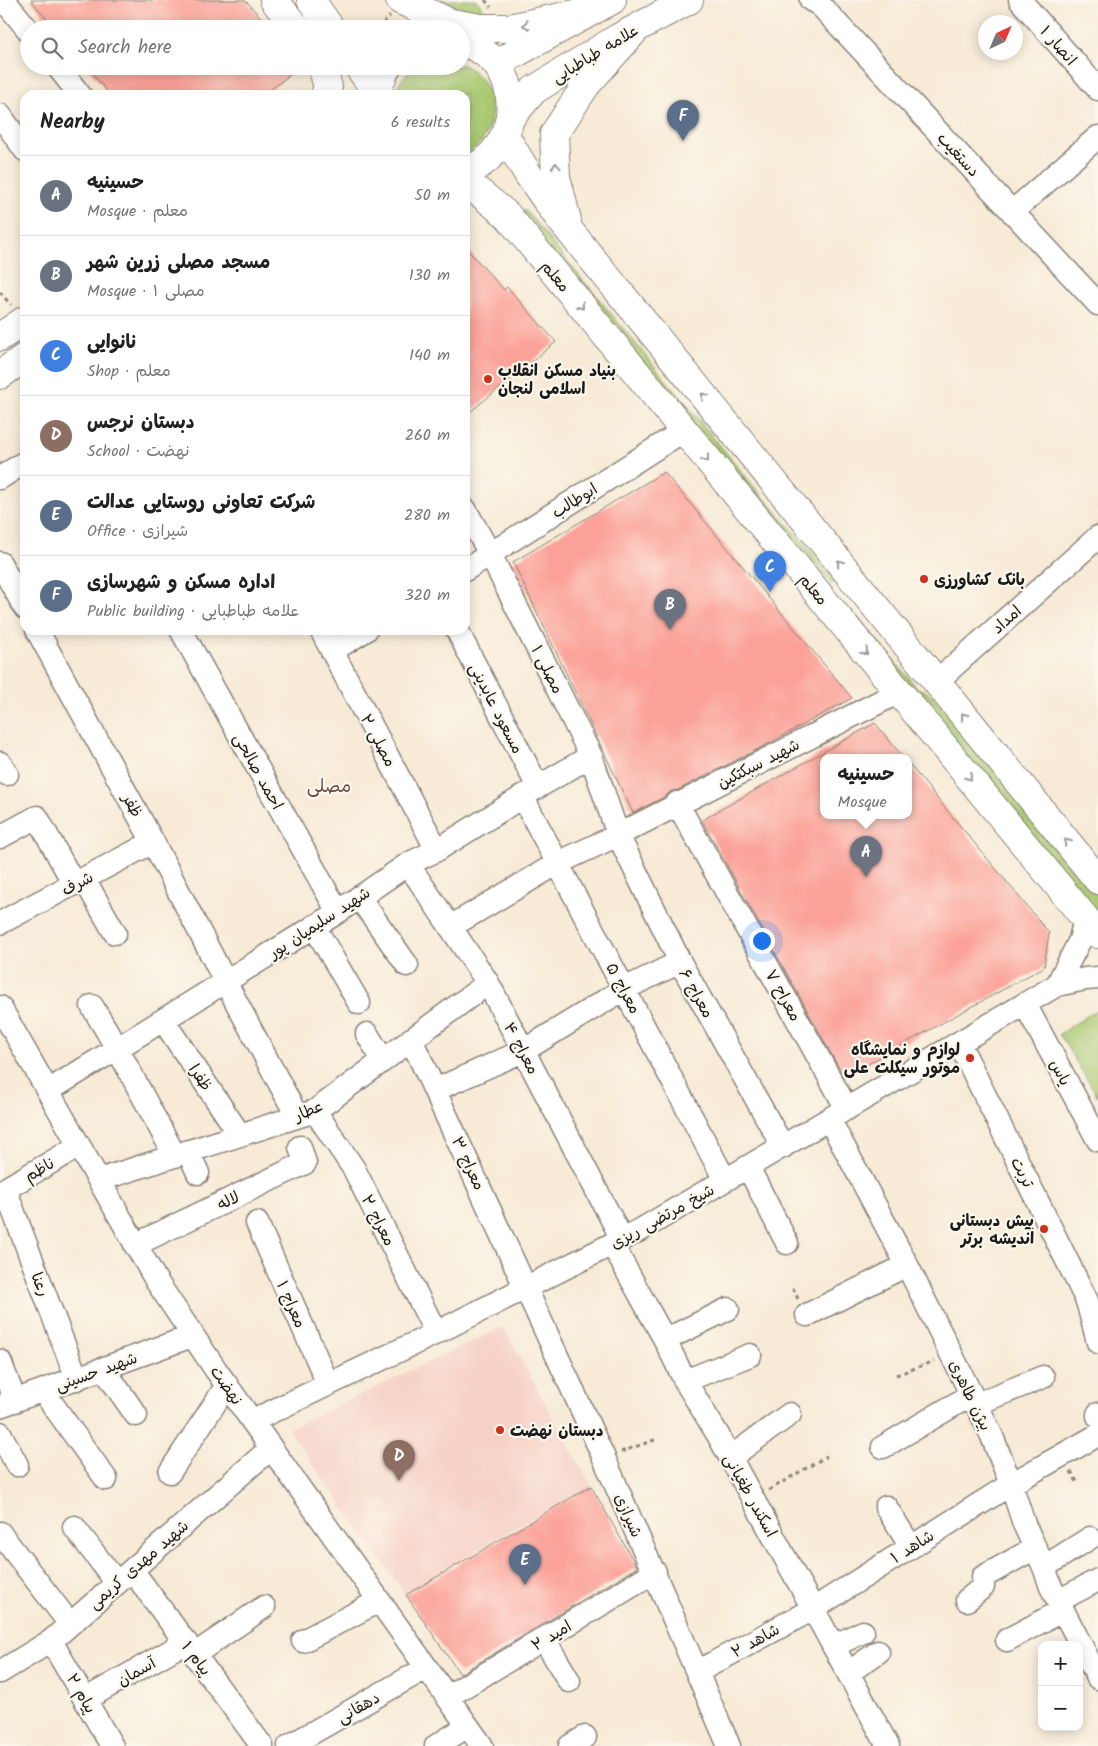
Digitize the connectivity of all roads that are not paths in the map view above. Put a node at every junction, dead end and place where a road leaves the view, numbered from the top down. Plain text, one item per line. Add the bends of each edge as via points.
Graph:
1 (4, 0) edge
2 (274, 0) edge
3 (381, 0) edge
4 (400, 0) edge
5 (689, 0) edge
6 (1020, 0) edge
7 (320, 1) edge
8 (816, 2) edge
9 (601, 6) edge
10 (20, 20) edge
11 (290, 20) edge
12 (327, 20) edge
13 (404, 20) edge
14 (444, 20) edge
15 (470, 26) edge
16 (637, 28) junction
17 (558, 30) junction
18 (470, 46) edge
19 (576, 63) junction
20 (496, 64) junction
21 (64, 75) edge
22 (325, 75) edge
23 (364, 75) edge
24 (383, 75) edge
25 (1098, 89) edge
26 (76, 90) edge
27 (327, 90) edge
28 (373, 90) edge
29 (376, 90) edge
30 (0, 115) edge
31 (508, 127) junction
32 (1098, 137) edge
33 (20, 143) edge
34 (470, 170) edge
35 (470, 185) edge
36 (544, 197) junction
37 (470, 209) edge
38 (1012, 212) junction
39 (507, 215) junction
40 (569, 231) junction
41 (542, 259) junction
42 (1098, 304) edge
43 (20, 323) edge
44 (0, 337) edge
45 (20, 361) edge
46 (0, 375) edge
47 (683, 431) junction
48 (20, 465) edge
49 (0, 478) edge
50 (470, 518) edge
51 (1098, 537) edge
52 (490, 554) junction
53 (1, 565) edge
54 (470, 567) edge
55 (867, 597) junction
56 (20, 599) edge
57 (840, 621) junction
58 (40, 635) edge
59 (184, 635) edge
60 (323, 635) edge
61 (358, 635) edge
62 (459, 635) edge
63 (332, 651) junction
64 (936, 682) junction
65 (899, 692) junction
66 (591, 756) junction
67 (530, 792) junction
68 (677, 804) junction
69 (618, 835) junction
70 (0, 837) edge
71 (153, 842) junction
72 (437, 850) junction
73 (558, 863) junction
74 (408, 864) junction
75 (1098, 880) edge
76 (79, 881) junction
77 (359, 897) junction
78 (338, 912) junction
79 (0, 923) edge
80 (314, 926) junction
81 (450, 927) junction
82 (1092, 927) edge
83 (115, 933) dead end
84 (680, 962) junction
85 (407, 965) dead end
86 (1098, 978) edge
87 (225, 982) junction
88 (488, 982) junction
89 (1057, 985) junction
90 (624, 989) junction
91 (359, 1003) dead end
92 (1025, 1004) junction
93 (92, 1006) dead end
94 (0, 1007) edge
95 (163, 1020) junction
96 (367, 1034) dead end
97 (411, 1039) junction
98 (958, 1043) junction
99 (117, 1048) junction
100 (524, 1051) junction
101 (383, 1060) junction
102 (435, 1090) junction
103 (48, 1091) junction
104 (306, 1114) junction
105 (838, 1114) junction
106 (240, 1135) junction
107 (1098, 1140) edge
108 (79, 1146) junction
109 (783, 1146) junction
110 (300, 1147) dead end
111 (182, 1154) junction
112 (748, 1167) junction
113 (198, 1173) dead end
114 (98, 1180) junction
115 (725, 1180) junction
116 (2, 1190) edge
117 (257, 1223) dead end
118 (617, 1242) junction
119 (787, 1243) dead end
120 (135, 1245) junction
121 (907, 1265) junction
122 (526, 1286) junction
123 (1093, 1298) edge
124 (728, 1309) dead end
125 (807, 1314) dead end
126 (436, 1333) junction
127 (192, 1336) junction
128 (665, 1340) junction
129 (1098, 1342) edge
130 (750, 1356) dead end
131 (0, 1362) edge
132 (104, 1369) junction
133 (1043, 1377) dead end
134 (77, 1379) junction
135 (685, 1380) junction
136 (328, 1384) junction
137 (226, 1385) junction
138 (43, 1391) junction
139 (973, 1399) junction
140 (7, 1404) edge
141 (136, 1414) dead end
142 (790, 1414) dead end
143 (252, 1421) junction
144 (0, 1433) edge
145 (1098, 1435) edge
146 (883, 1447) dead end
147 (271, 1448) junction
148 (730, 1457) junction
149 (17, 1464) dead end
150 (170, 1472) dead end
151 (106, 1479) dead end
152 (1011, 1484) junction
153 (886, 1507) dead end
154 (74, 1528) dead end
155 (0, 1533) edge
156 (1090, 1538) dead end
157 (911, 1547) junction
158 (1039, 1557) junction
159 (655, 1572) junction
160 (124, 1576) junction
161 (1098, 1580) edge
162 (967, 1600) dead end
163 (380, 1602) junction
164 (264, 1606) dead end
165 (1060, 1606) junction
166 (813, 1609) junction
167 (70, 1624) junction
168 (863, 1632) dead end
169 (544, 1639) junction
170 (51, 1640) junction
171 (1007, 1640) dead end
172 (303, 1641) dead end
173 (833, 1646) junction
174 (190, 1648) junction
175 (878, 1652) dead end
176 (426, 1668) junction
177 (0, 1672) edge
178 (697, 1672) junction
179 (848, 1673) junction
180 (1098, 1678) edge
181 (570, 1681) dead end
182 (447, 1697) junction
183 (86, 1700) junction
184 (468, 1726) junction
185 (726, 1745) edge
186 (112, 1746) edge
187 (262, 1746) edge
188 (289, 1746) edge
189 (436, 1746) edge
190 (482, 1746) edge
191 (888, 1746) edge

1 - 10 street
2 - 11 main road
3 - 13 main road
14 -> 4 main road
5 - 16 main road, علامه طباطبایی
6 - 25 street, انصار ۱
7 - 12 main road
8 - 38 street, دستغیب
9 -> 15 main road via 509,28
9 - 17 main road
16 - 19 main road, علامه طباطبایی
40 -> 16 main road via 556,177 554,134 586,85
17 - 19 main road via 551,45 553,54 567,64
17 - 20 main road
18 - 20 main road
19 - 31 main road, علامه طباطبایی via 534,90
20 - 31 main road via 506,80 511,98
21 - 26 street
22 - 27 main road
23 - 28 main road
24 - 29 main road
30 - 33 street
31 - 34 main road, علامه طباطبایی via 494,154
31 - 36 main road via 528,174
32 - 38 street
35 - 39 main road, معلم
36 - 39 main road via 532,193 520,196 511,204
36 - 40 main road
37 - 41 main road
38 - 42 street, دستغیب
39 - 41 main road, معلم
55 -> 40 main road
41 -> 47 main road, معلم
43 - 44 main road
45 - 46 main road
47 - 52 street, ابوطالب
47 -> 57 main road, معلم
48 - 49 street
50 - 52 street, مصلی ۱
51 - 64 street, امداد
52 - 54 street, ابوطالب
52 - 66 street, مصلی ۱
53 - 56 street
55 - 57 main road
55 - 64 main road
57 -> 65 main road, معلم
58 - 71 street, ظفر
59 - 78 street, احمد صالحی
60 - 63 street, مصلی ۲
61 - 63 street
62 - 67 street, مسعود عابدینی
63 - 72 street, مصلی ۲
75 -> 64 main road
65 - 68 street, شهید سبکتکین
65 -> 82 main road, معلم
66 - 67 street, شهید سلیمیان پور
66 - 69 street, مصلی ۱
67 - 72 street, شهید سلیمیان پور
67 - 73 street, معراج ۵
68 - 69 street, شهید سبکتکین
68 - 105 street, معراح ۷
69 - 73 street, شهید سبکتکین
69 - 84 street, معراج ۶
70 - 76 street via 37,817
71 - 76 street, شرف
71 - 87 street, ظفر
72 - 74 street, شهید سلیمیان پور
73 - 81 street, شهید سبکتکین
73 - 90 street, معراج ۵
74 - 77 street, شهید سلیمیان پور
74 - 81 street, معراج ۴
76 - 79 street, شرف
76 - 83 street
77 - 78 street, شهید سلیمیان پور
77 - 85 street
78 - 80 street, شهید سلیمیان پور
80 - 87 street, شهید سلیمیان پور
80 - 91 street
81 - 88 street, معراج ۴
82 - 89 street via 1080,940
84 - 90 street
84 - 109 street, معراج ۶
86 - 89 street, شیخ مرتضی ریزی
87 - 95 street, شهید سلیمیان پور
87 - 104 street, معراج ۲
88 - 97 street, عطار
88 - 100 street, معراج ۴
89 - 92 street, شیخ مرتضی ریزی
90 - 100 street
90 - 115 street, معراج ۵
92 - 98 street, شیخ مرتضی ریزی
92 - 107 street, یاس
93 - 99 street
94 - 103 street, نهضت
95 - 99 street, شهید سلیمیان پور
95 - 106 street, ظفرا
96 - 101 street
97 - 101 street, عطار
97 - 102 street, معراج ۳
98 - 105 street, شیخ مرتضی ریزی
98 - 123 street, تربت
99 - 103 street, شهید سلیمیان پور
99 - 111 street
100 - 102 street
100 - 118 street, معراج ۴
101 - 104 street, عطار
102 - 122 street, معراج ۳
103 - 108 street, نهضت
104 - 106 street, عطار
104 - 126 street, معراج ۲ via 354,1169
105 - 109 street, شیخ مرتضی ریزی
105 - 121 street, بیژن طاهری
106 - 111 street, عطار
108 - 114 street, نهضت
108 - 116 street, ناظم
109 - 112 street, شیخ مرتضی ریزی
110 - 120 street, لاله via 305,1163
111 - 113 street
111 - 114 street, عطار
112 - 115 street, شیخ مرتضی ریزی
112 - 119 street
114 - 120 street, نهضت
115 - 118 street, شیخ مرتضی ریزی
116 - 134 street, رعنا
117 - 136 street, معراج ۱
118 - 122 street, شیخ مرتضی ریزی
118 - 128 street, اسکندر طغیانی
120 - 127 street, نهضت
121 - 125 street
121 - 139 street, بیژن طاهری
122 - 126 street, شیخ مرتضی ریزی
122 - 159 street, شیرازی
123 - 129 street, تربت
124 - 128 street
126 - 136 street, شیخ مرتضی ریزی
127 - 132 street, شهید حسینی
127 - 137 street, نهضت
128 - 135 street, اسکندر طغیانی
130 - 135 street
131 - 140 street
132 - 134 street, شهید حسینی
132 - 141 street
133 - 139 street
134 - 138 street, شهید حسینی
135 - 148 street, اسکندر طغیانی
136 - 143 street, شیخ مرتضی ریزی
137 - 143 street, نهضت
137 - 150 street
138 - 140 street, شهید حسینی
138 - 151 street
139 - 146 street
139 - 152 street, بیژن طاهری
142 - 148 street
143 - 147 street, نهضت
144 - 149 street
145 - 152 street, شاهد ۱
147 - 160 street, شهید مهدی کریمی
147 - 163 street, نهضت
148 - 166 street, اسکندر طغیانی
152 - 157 street, شاهد ۱
152 - 158 street, بیژن طاهری
153 - 157 street
154 - 160 street, پیام ۱
155 - 167 street
156 - 158 street
157 - 166 street, شاهد ۱
158 - 162 street via 983,1577 983,1587
158 - 165 street, بیژن طاهری
159 - 169 street, امید ۲
159 - 178 street, شیرازی
160 - 167 street, شهید مهدی کریمی
160 - 174 street, پیام ۱
161 - 165 street
163 - 172 street
163 - 176 street, نهضت
164 - 174 street, آسمان
165 - 171 street
165 - 180 street, بیژن طاهری
166 - 173 street, اسکندر طغیانی
166 - 178 street, شاهد ۲
167 - 170 street, شهید مهدی کریمی
168 - 173 street
169 - 181 street
169 - 182 street, امید ۲
170 - 177 street, شهید مهدی کریمی
170 - 183 street, پیام ۲
173 - 179 street, اسکندر طغیانی
174 - 183 street, آسمان
174 - 187 street, پیام ۱
175 - 179 street
176 - 182 street, نهضت
176 - 188 street, دهقانی
178 - 185 street, شیرازی
179 - 191 street, اسکندر طغیانی
182 - 184 street, نهضت
183 - 186 street, پیام ۲
184 - 189 street
184 - 190 street, نهضت

